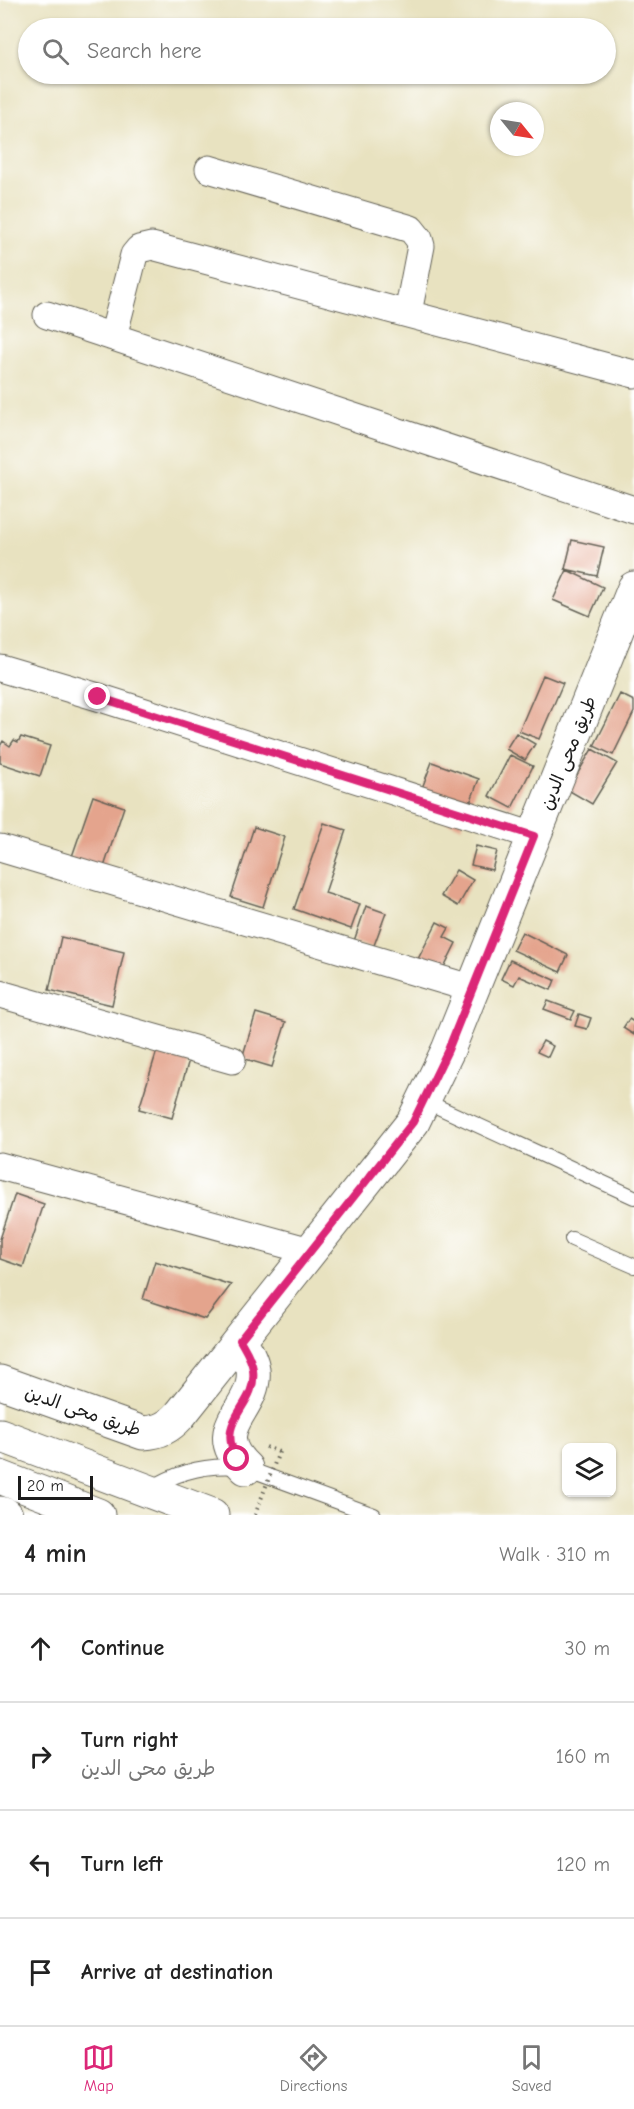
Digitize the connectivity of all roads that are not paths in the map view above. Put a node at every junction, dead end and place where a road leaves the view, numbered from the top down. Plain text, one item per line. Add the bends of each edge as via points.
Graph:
1 (209, 169) dead end
2 (408, 313) junction
3 (47, 315) dead end
4 (114, 337) junction
5 (634, 374) edge
6 (634, 510) edge
7 (634, 588) edge
8 (0, 668) edge
9 (534, 836) junction
10 (0, 848) edge
11 (473, 989) junction
12 (0, 993) edge
13 (232, 1060) dead end
14 (425, 1101) junction
15 (0, 1166) edge
16 (634, 1197) edge
17 (572, 1239) dead end
18 (310, 1251) junction
19 (634, 1266) edge
20 (240, 1340) junction
21 (0, 1382) edge
22 (0, 1435) edge
23 (246, 1468) junction
24 (0, 1477) edge
25 (149, 1490) junction
26 (0, 1513) edge
27 (6, 1515) edge
28 (98, 1515) edge
29 (212, 1515) edge
30 (374, 1515) edge

1 - 2 street via 411,229 421,246
2 - 4 street via 145,246 134,255
2 - 5 street
3 - 4 street
4 - 6 street
7 - 9 main road, طريق محى الدين
8 - 9 street
9 - 11 main road, طريق محى الدين
10 - 11 street
11 - 14 main road, طريق محى الدين
12 - 13 street
14 - 16 lane
14 - 18 main road, طريق محى الدين via 413,1122
15 - 18 street
17 - 19 lane
18 - 20 main road, طريق محى الدين
20 - 21 main road, طريق محى الدين via 180,1415 158,1432 130,1430
20 - 23 main road via 250,1358 253,1382 233,1421 230,1447
22 - 25 main road
23 - 25 lane via 196,1469 179,1473
23 - 30 lane
24 - 28 main road
25 - 29 main road
26 - 27 main road

